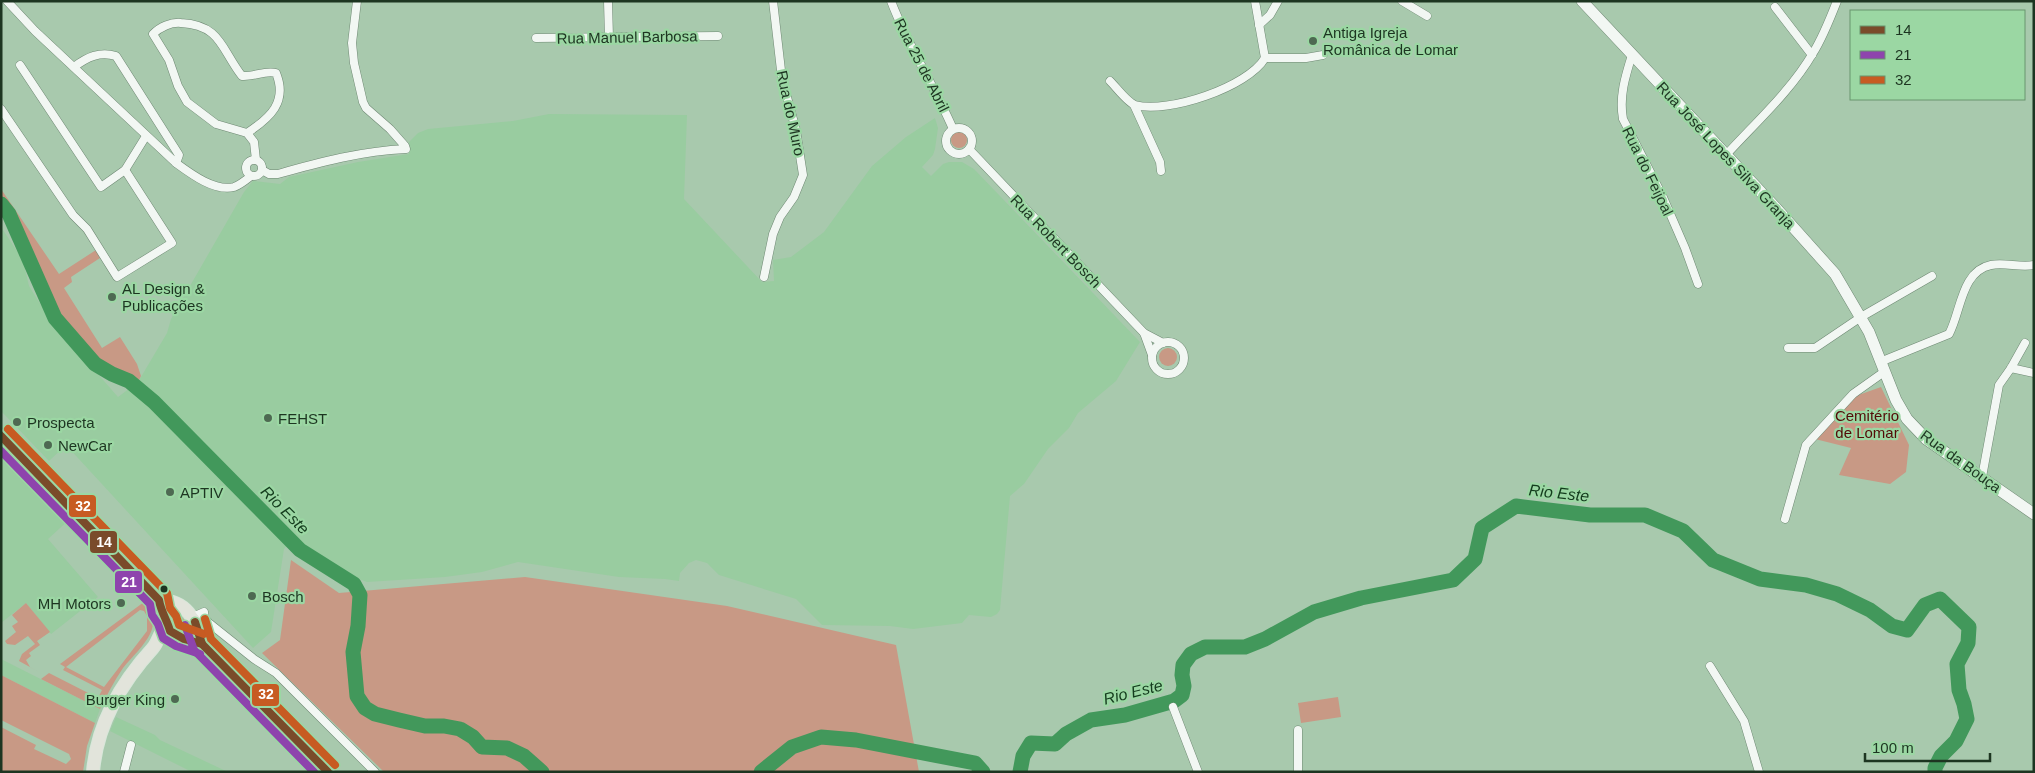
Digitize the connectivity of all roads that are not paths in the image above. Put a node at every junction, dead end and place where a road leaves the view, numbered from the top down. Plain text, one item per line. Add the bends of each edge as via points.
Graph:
1 (7, 1) edge
2 (357, 1) edge
3 (608, 1) edge
4 (773, 1) edge
5 (891, 1) edge
6 (1255, 1) edge
7 (1278, 1) edge
8 (1402, 1) edge
9 (1582, 1) edge
10 (1838, 1) edge
11 (1775, 7) dead end
12 (1426, 16) dead end
13 (1259, 24) junction
14 (718, 36) dead end
15 (536, 38) dead end
16 (609, 38) junction
17 (1323, 55) dead end
18 (1632, 55) junction
19 (1812, 55) junction
20 (1265, 58) junction
21 (20, 66) dead end
22 (74, 68) junction
23 (1110, 81) dead end
24 (1134, 105) junction
25 (1, 109) edge
26 (953, 129) junction
27 (247, 133) junction
28 (146, 136) junction
29 (969, 149) junction
30 (1726, 155) junction
31 (256, 160) junction
32 (176, 163) junction
33 (125, 170) junction
34 (262, 170) junction
35 (1161, 171) dead end
36 (252, 176) junction
37 (2034, 266) edge
38 (1932, 276) dead end
39 (764, 277) dead end
40 (1698, 284) dead end
41 (1861, 317) junction
42 (1144, 333) junction
43 (1163, 343) junction
44 (2025, 343) dead end
45 (1788, 348) dead end
46 (1152, 355) junction
47 (1882, 367) junction
48 (2011, 368) junction
49 (2034, 373) edge
50 (1, 436) edge
51 (1982, 477) junction
52 (2034, 514) edge
53 (1785, 519) dead end
54 (158, 600) junction
55 (193, 615) junction
56 (167, 623) junction
57 (180, 636) junction
58 (202, 644) junction
59 (155, 646) junction
60 (1710, 666) dead end
61 (1173, 707) dead end
62 (1298, 730) dead end
63 (131, 745) dead end
64 (1298, 768) edge
65 (93, 772) edge
66 (124, 772) edge
67 (328, 772) edge
68 (375, 772) edge
69 (1198, 772) edge
70 (1760, 772) edge

1 - 22 street
2 - 34 street via 352,43 363,102 406,149 345,156 278,174
3 - 16 street
4 - 39 street, Rua do Muro via 782,79 796,130 803,176 772,234
5 - 26 street, Rua 25 de Abril via 902,30
6 - 13 street
7 - 13 street via 1270,15
8 - 12 street
9 - 18 main road, Rua José Lopes Silva Granja
10 - 19 street
11 - 19 street
13 - 20 street
14 - 16 street, Rua Manuel Barbosa
15 - 16 street, Rua Manuel Barbosa
17 - 20 street
18 - 30 main road, Rua José Lopes Silva Granja
18 - 40 street, Rua do Feijoal via 1623,81 1623,119 1662,195
19 - 30 street
20 - 24 street via 1252,73 1209,94 1158,107
21 - 33 street via 101,187
22 - 28 street
22 - 32 street via 91,56 116,56 179,155
23 - 24 street
24 - 35 street
25 - 33 street via 117,277 172,243
26 - 29 street, Rua Robert Bosch via 964,129 970,134 972,142
26 - 29 street via 946,139 949,150 959,154
27 - 27 street via 216,124 187,102 169,60 153,34 156,31 172,22 208,28 242,76 276,72 281,95 275,108
27 - 31 street via 254,142
28 - 32 street
28 - 33 street
29 - 42 street, Rua Robert Bosch
30 - 41 main road, Rua José Lopes Silva Granja via 1824,260
31 - 34 street
31 - 36 street via 246,166 246,172
32 - 36 street via 203,180 222,187 234,187
34 - 36 street
37 - 47 street via 1992,264 1978,270 1966,286 1949,334
38 - 41 street
41 - 45 street via 1815,348
41 - 47 main road, Rua da Bouça
42 - 43 street, Rua Robert Bosch
42 - 46 street, Rua Robert Bosch
43 - 46 street via 1156,346
43 - 46 street, Rua Robert Bosch via 1174,343 1182,350 1184,359 1180,368 1171,374 1161,372 1154,365
44 - 48 street
47 - 51 main road, Rua da Bouça via 1907,419 1926,439
47 - 53 street via 1806,445
48 - 49 street
48 - 51 street via 1999,385
50 - 54 main road
51 - 52 main road, Rua da Bouça
54 - 55 main road
54 - 56 main road
55 - 56 main road via 173,612
55 - 57 main road via 193,629
55 - 58 main road
55 - 68 street via 206,619 276,673
56 - 57 main road via 170,632
56 - 59 main road
57 - 58 main road
57 - 59 main road
58 - 67 main road
59 - 65 main road via 137,665 114,701 102,729
60 - 70 street via 1744,721
61 - 69 street
62 - 64 street
63 - 66 street

